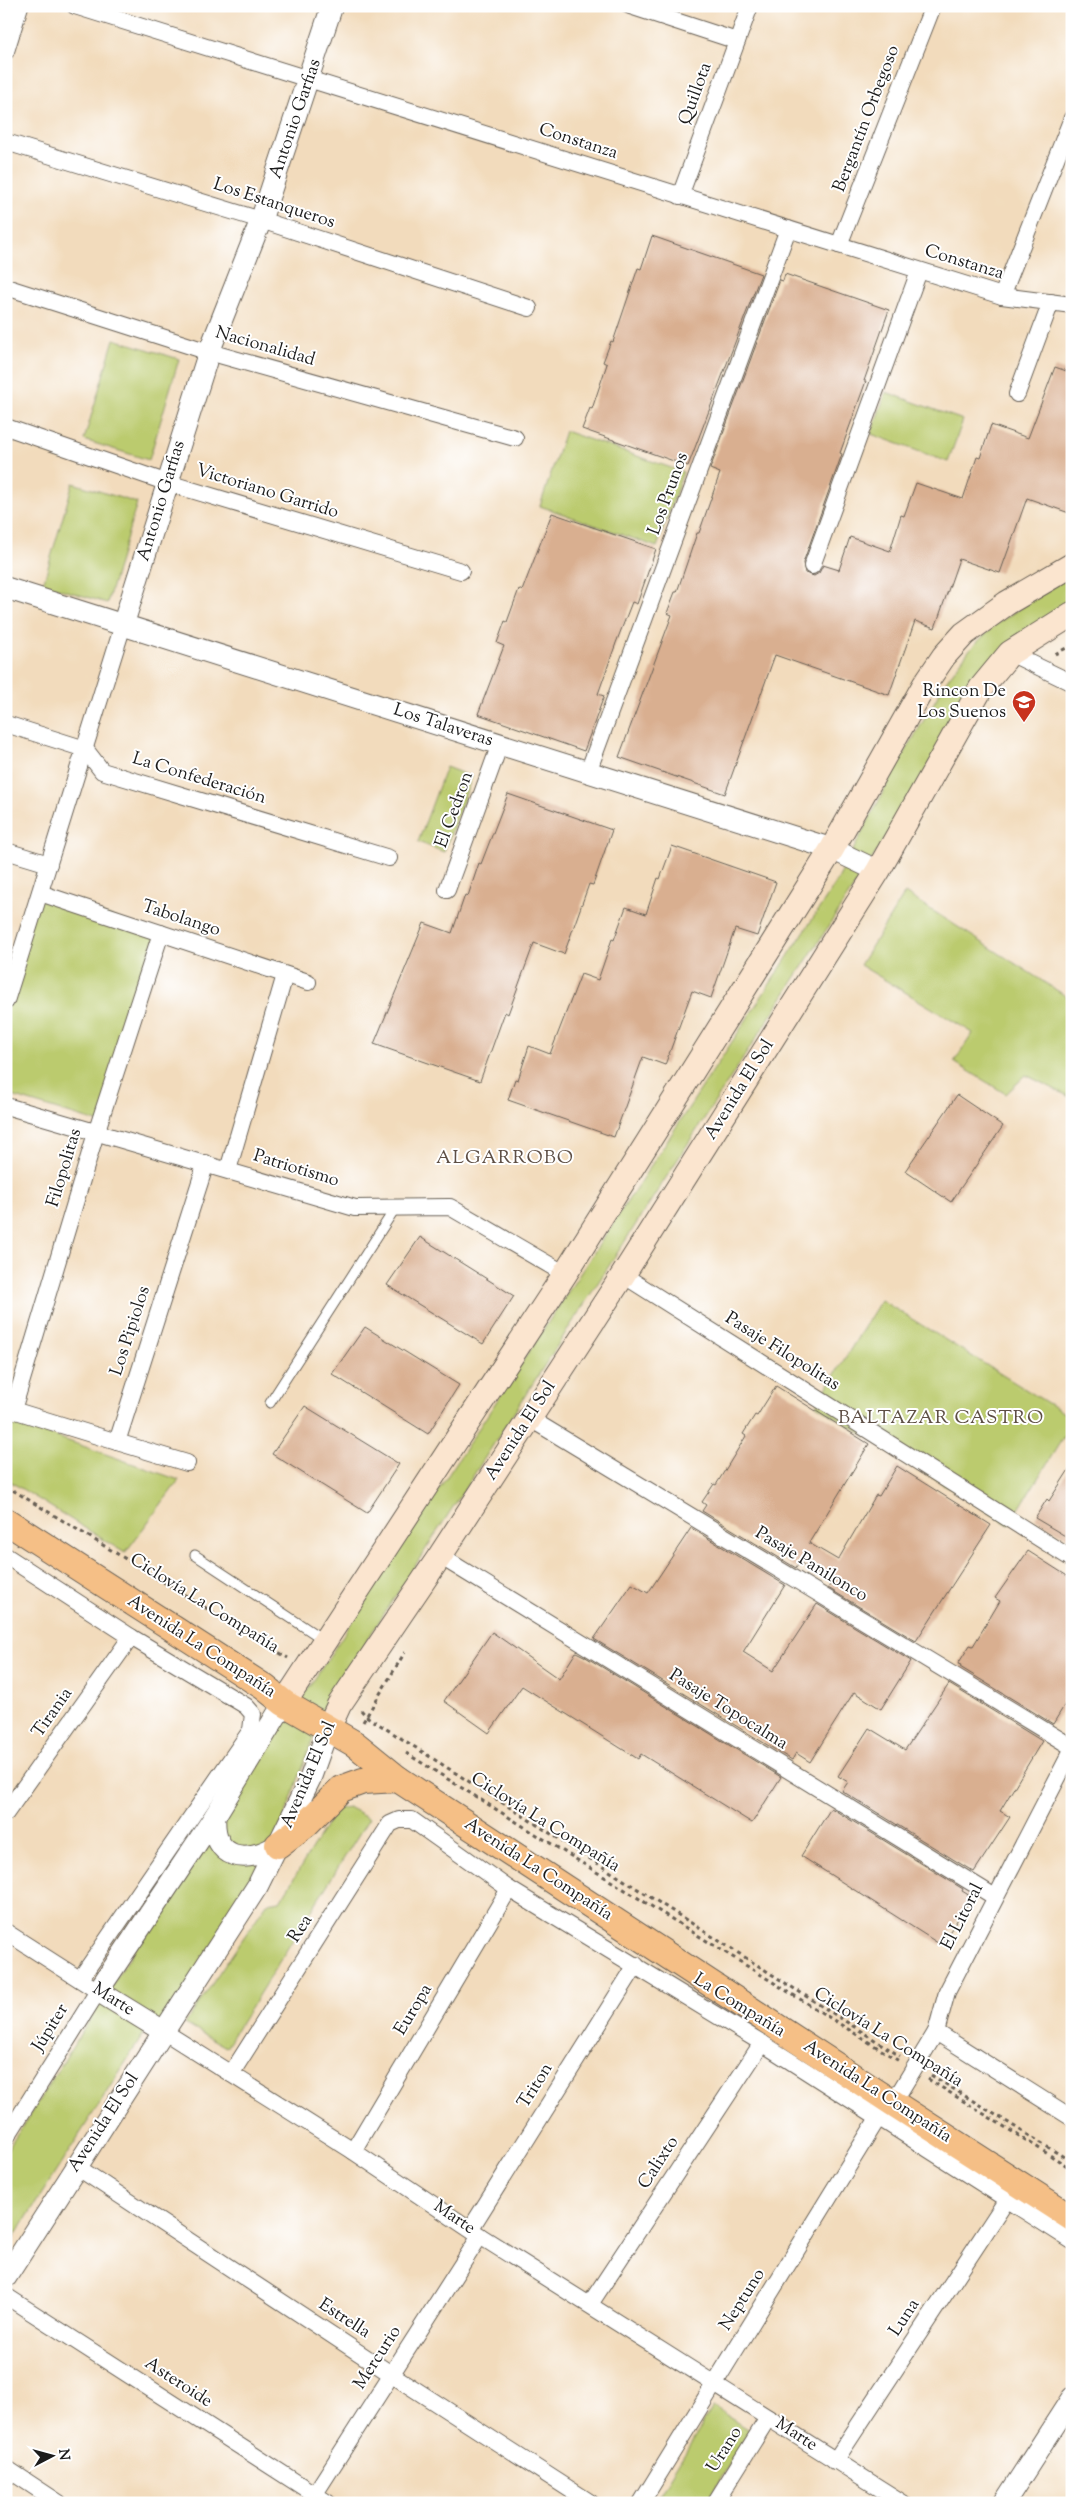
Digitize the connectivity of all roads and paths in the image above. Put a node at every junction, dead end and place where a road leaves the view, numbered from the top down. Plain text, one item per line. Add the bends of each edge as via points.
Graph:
1 (20, 6) edge
2 (75, 6) edge
3 (332, 6) edge
4 (630, 6) edge
5 (750, 6) edge
6 (933, 6) edge
7 (737, 41) junction
8 (6, 51) edge
9 (310, 78) junction
10 (1072, 118) edge
11 (6, 142) edge
12 (680, 196) junction
13 (261, 220) junction
14 (788, 229) junction
15 (839, 245) junction
16 (919, 270) junction
17 (6, 286) edge
18 (1002, 296) junction
19 (1051, 302) junction
20 (1072, 305) edge
21 (529, 308) dead end
22 (209, 352) junction
23 (1017, 394) dead end
24 (6, 428) edge
25 (515, 438) dead end
26 (168, 482) junction
27 (1072, 565) edge
28 (812, 566) dead end
29 (461, 572) dead end
30 (6, 588) edge
31 (1072, 614) edge
32 (123, 625) junction
33 (1010, 653) junction
34 (1072, 683) edge
35 (6, 724) edge
36 (500, 744) junction
37 (84, 749) junction
38 (588, 772) junction
39 (832, 850) junction
40 (6, 851) edge
41 (389, 858) dead end
42 (49, 864) junction
43 (878, 871) junction
44 (447, 890) dead end
45 (40, 893) junction
46 (161, 933) junction
47 (285, 975) junction
48 (308, 982) dead end
49 (7, 993) edge
50 (6, 1106) edge
51 (96, 1133) junction
52 (206, 1163) junction
53 (228, 1170) junction
54 (396, 1207) junction
55 (565, 1274) junction
56 (622, 1275) junction
57 (270, 1403) dead end
58 (10, 1408) edge
59 (529, 1418) junction
60 (117, 1442) junction
61 (187, 1463) dead end
62 (6, 1486) edge
63 (6, 1521) edge
64 (194, 1555) dead end
65 (6, 1556) edge
66 (440, 1556) junction
67 (1072, 1559) edge
68 (132, 1637) junction
69 (324, 1640) junction
70 (305, 1669) junction
71 (343, 1700) junction
72 (284, 1703) junction
73 (369, 1727) dead end
74 (328, 1729) junction
75 (398, 1748) dead end
76 (1072, 1749) edge
77 (398, 1778) junction
78 (6, 1813) edge
79 (215, 1816) junction
80 (412, 1820) joint
81 (278, 1845) junction
82 (509, 1889) junction
83 (996, 1897) junction
84 (6, 1932) edge
85 (636, 1965) junction
86 (80, 1979) junction
87 (98, 1991) junction
88 (163, 2031) junction
89 (936, 2032) junction
90 (762, 2043) junction
91 (914, 2067) junction
92 (231, 2074) junction
93 (885, 2110) junction
94 (1072, 2118) edge
95 (8, 2130) edge
96 (353, 2151) junction
97 (1072, 2162) edge
98 (76, 2167) junction
99 (1072, 2169) edge
100 (1008, 2198) junction
101 (1072, 2218) edge
102 (475, 2232) junction
103 (1072, 2241) edge
104 (6, 2276) edge
105 (6, 2296) edge
106 (590, 2304) junction
107 (391, 2374) junction
108 (714, 2385) junction
109 (1072, 2398) edge
110 (768, 2418) junction
111 (835, 2460) junction
112 (6, 2468) edge
113 (317, 2500) edge
114 (59, 2503) edge
115 (591, 2503) edge
116 (641, 2503) edge
117 (715, 2503) edge
118 (903, 2503) edge
119 (1004, 2503) edge

1 - 8 street
2 - 9 street, Constanza
3 - 9 street, Antonio Garfias
4 - 7 street
5 - 7 street, Quillota
6 - 15 street, Bergantín Orbegoso
7 - 12 street, Quillota
9 - 12 street, Constanza
9 - 13 street, Antonio Garfias
10 - 18 street
11 - 13 street, Los Estanqueros
12 - 14 street, Constanza
13 - 21 street, Los Estanqueros
13 - 22 street, Antonio Garfias
14 - 15 street, Constanza
14 - 38 street, Los Prunos
15 - 16 street, Constanza
16 - 18 street, Constanza
16 - 28 street
17 - 22 street, Nacionalidad
18 - 19 street, Constanza
19 - 20 street, Constanza
19 - 23 street
22 - 25 street, Nacionalidad
22 - 26 street, Antonio Garfias
24 - 26 street, Victoriano Garrido
26 - 29 street, Victoriano Garrido
26 - 32 street, Antonio Garfias
27 - 39 main road via 1007,603 964,634 944,656 924,684
30 - 32 street, Los Talaveras
31 - 33 main road, Avenida El Sol
32 - 36 street, Los Talaveras
32 - 37 street, Antonio Garfias
33 - 34 street
33 - 43 main road, Avenida El Sol via 982,688
35 - 37 street
36 - 38 street, Los Talaveras
36 - 44 street, El Cedron
37 - 41 street, La Confederación via 102,771
37 - 42 street, Antonio Garfias
38 - 39 street, Los Talaveras
39 - 43 street, Los Talaveras
39 - 55 main road
40 - 42 street
42 - 45 street, Antonio Garfias
43 - 56 main road, Avenida El Sol
45 - 46 street, Tabolango
45 - 49 street, Antonio Garfias
46 - 47 street, Tabolango
46 - 51 street, Filopolitas
47 - 48 street, Tabolango
47 - 53 street
50 - 51 street, Patriotismo
51 - 52 street, Patriotismo
51 - 58 street, Filopolitas
52 - 53 street, Patriotismo
52 - 60 street, Los Pipiolos
53 - 54 street, Patriotismo via 355,1208
54 - 55 street, Patriotismo via 450,1207
54 - 57 lane
55 - 69 main road
56 - 59 main road, Avenida El Sol
56 - 67 street, Pasaje Filopolitas
58 - 60 street
59 - 66 main road, Avenida El Sol
59 - 76 street, Pasaje Panilonco
60 - 61 street
62 - 70 path
63 - 72 main road, Avenida La Compañía
64 - 69 lane
65 - 68 street
66 - 71 main road, Avenida El Sol
66 - 83 street, Pasaje Topocalma
68 - 78 street, Tirania
68 - 86 street via 246,1706 253,1714 251,1730
69 - 70 main road
70 - 72 main road
71 - 73 path
71 - 74 main road, Avenida El Sol
71 - 91 path
72 - 74 main road, Avenida La Compañía
72 - 79 street
74 - 77 main road, Avenida La Compañía via 355,1744
74 - 81 street, Avenida El Sol via 310,1779
75 - 91 path, Ciclovía La Compañía
76 - 83 street, El Litoral
77 - 81 main road via 362,1781 341,1789 306,1824
77 - 93 main road, Avenida La Compañía
79 - 81 street via 217,1841 230,1853 248,1858 264,1854
79 - 87 street
80 - 82 street, La Compañía
80 - 92 street, Rea via 390,1824
81 - 88 street, Avenida El Sol via 258,1885
82 - 85 street, La Compañía
82 - 96 street, Europa
83 - 89 street, El Litoral via 947,1992
84 - 86 street, Marte
85 - 90 street, La Compañía
85 - 102 street, Triton
86 - 87 street, Marte
87 - 88 street, Marte
87 - 95 street, Júpiter
88 - 92 street, Marte
88 - 98 street, Avenida El Sol
89 - 91 street, El Litoral
89 - 94 street
90 - 93 street, La Compañía
90 - 106 street, Calixto
91 - 93 street, El Litoral
91 - 97 path
91 - 99 path, Ciclovía La Compañía
92 - 96 street, Marte
93 - 100 street, La Compañía
93 - 101 main road, Avenida La Compañía
93 - 108 street, Neptuno
96 - 102 street, Marte
98 - 104 street, Avenida El Sol
98 - 107 street, Estrella
100 - 103 street, La Compañía
100 - 111 street, Luna
102 - 106 street, Marte
102 - 107 street, Mercurio
105 - 113 street, Asteroide
106 - 108 street, Marte
107 - 113 street, Mercurio
107 - 115 street, Estrella
108 - 110 street, Marte
108 - 116 street, Neptuno
109 - 119 street
110 - 111 street, Marte
110 - 117 street, Urano
111 - 118 street, Marte
112 - 114 street

